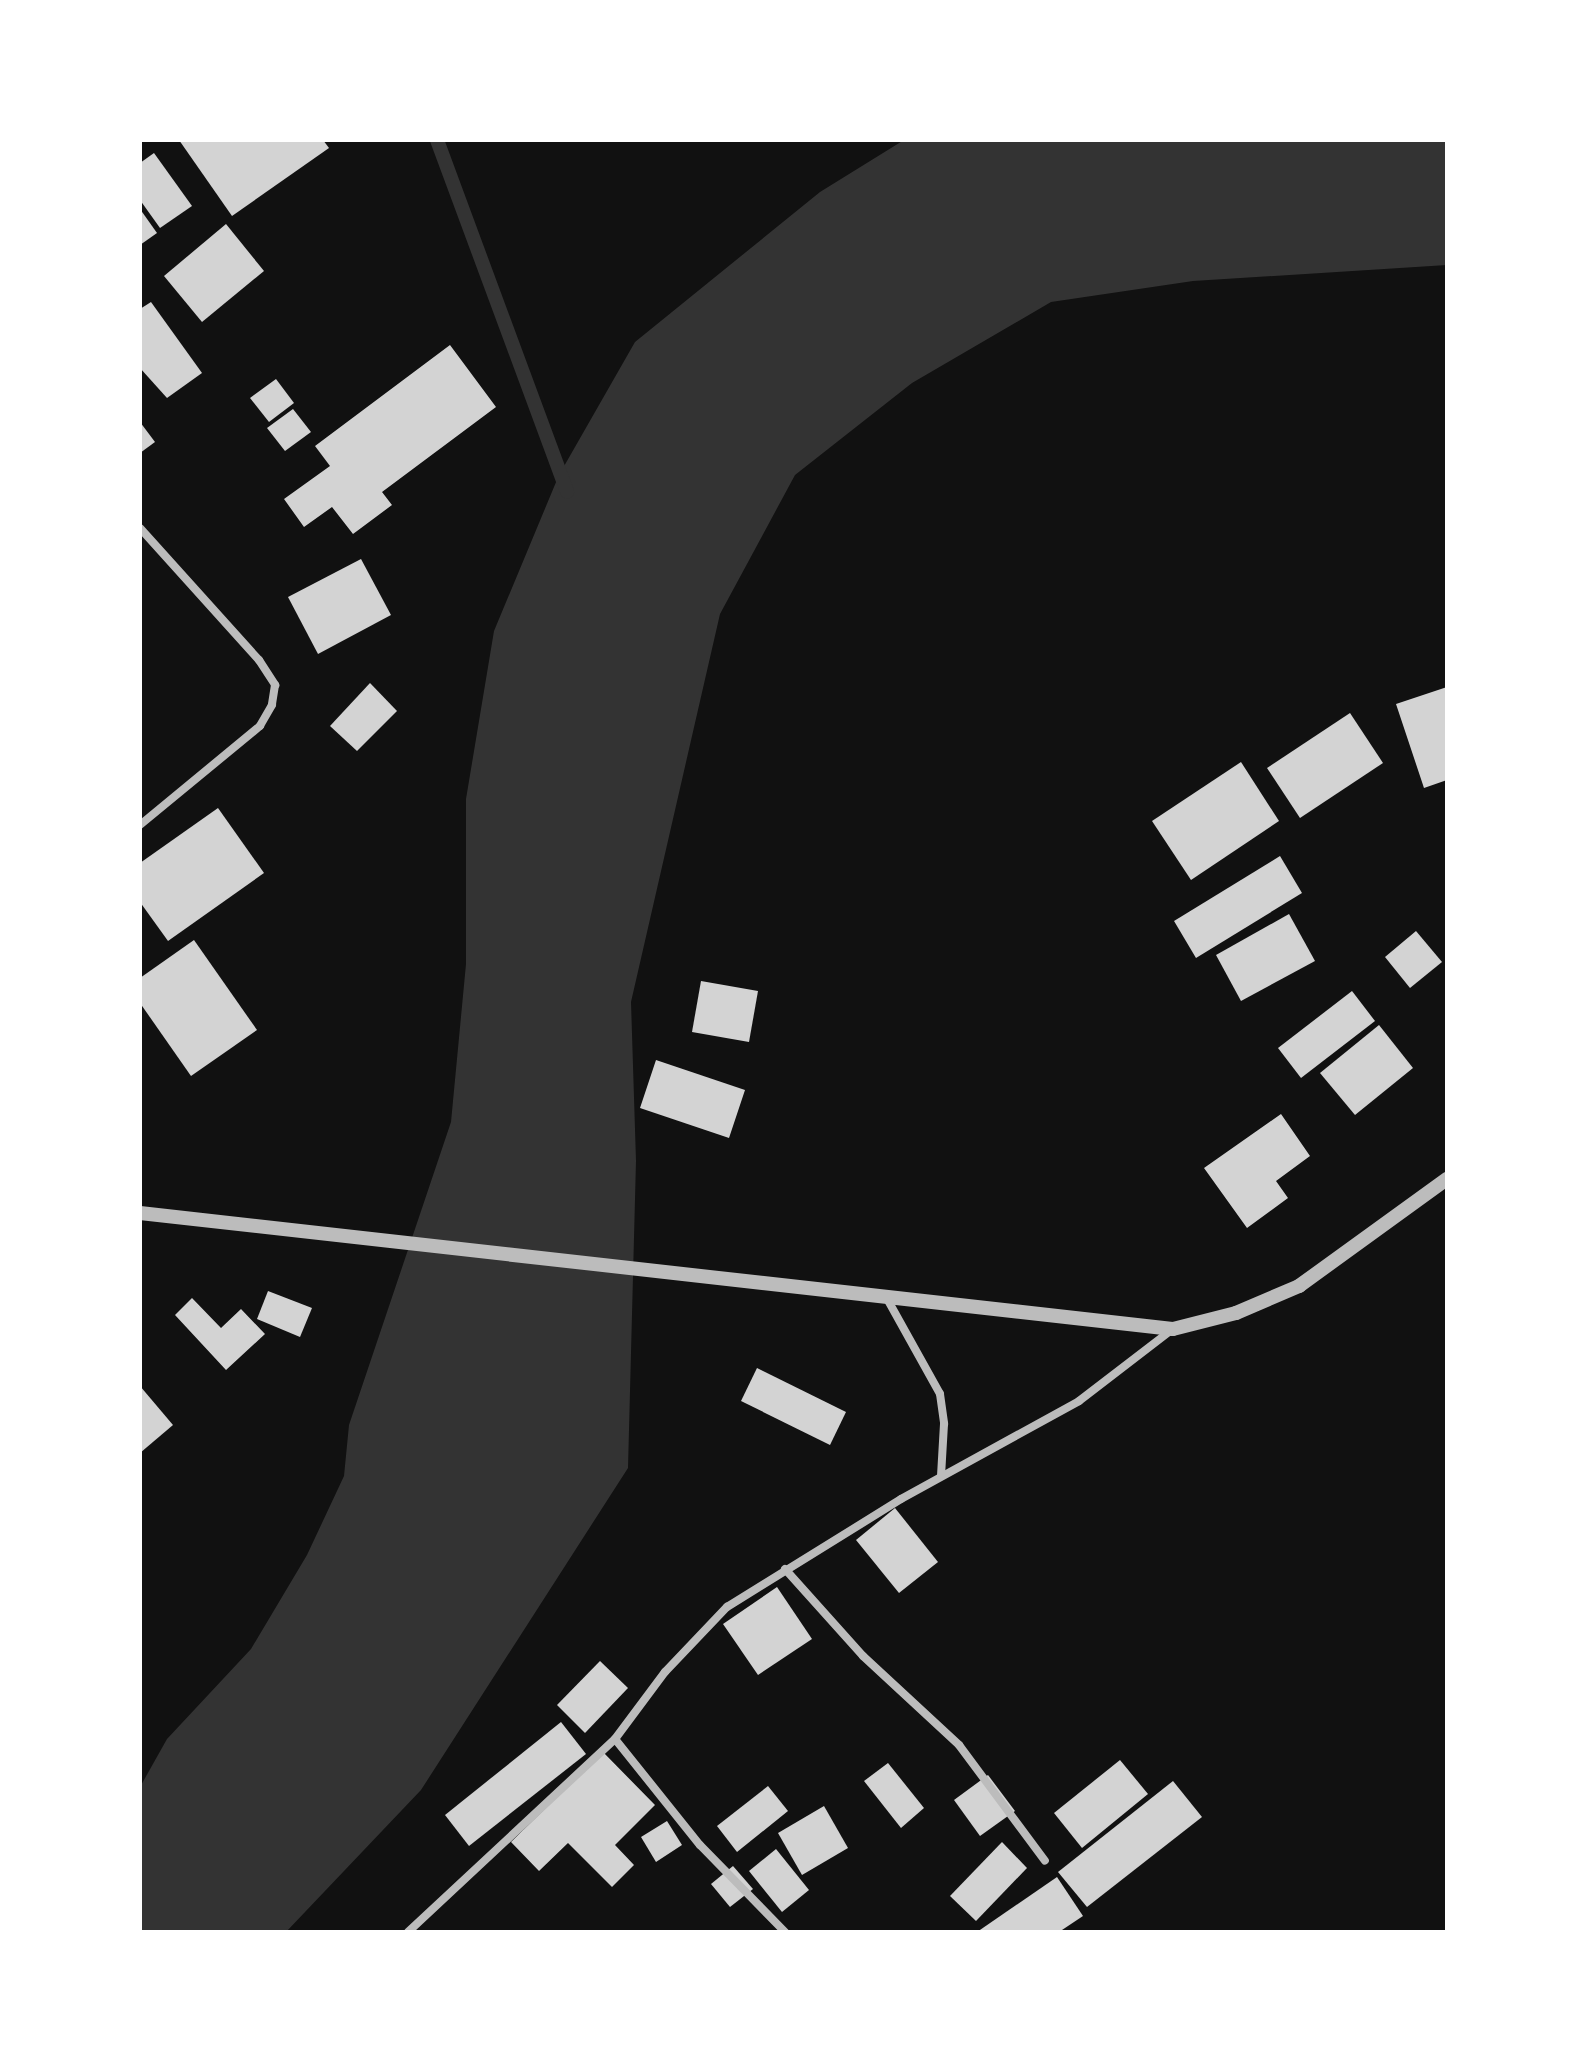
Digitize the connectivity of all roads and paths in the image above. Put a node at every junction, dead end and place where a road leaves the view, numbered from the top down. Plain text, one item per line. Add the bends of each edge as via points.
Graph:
1 (140, 528) edge
2 (140, 825) edge
3 (1447, 1179) edge
4 (140, 1213) edge
5 (885, 1294) junction
6 (1173, 1329) junction
7 (941, 1476) junction
8 (785, 1569) junction
9 (615, 1739) junction
10 (1045, 1861) dead end
11 (408, 1932) edge
12 (785, 1932) edge

1 - 2 street via 259,660 275,685 272,705 260,726
3 - 6 street via 1299,1286 1236,1313
4 - 5 street
5 - 6 street
5 - 7 street via 940,1394
6 - 7 street via 1079,1401
7 - 8 street
8 - 9 street via 699,1631
8 - 10 street via 863,1656 959,1745
9 - 11 street
9 - 12 street via 700,1845

